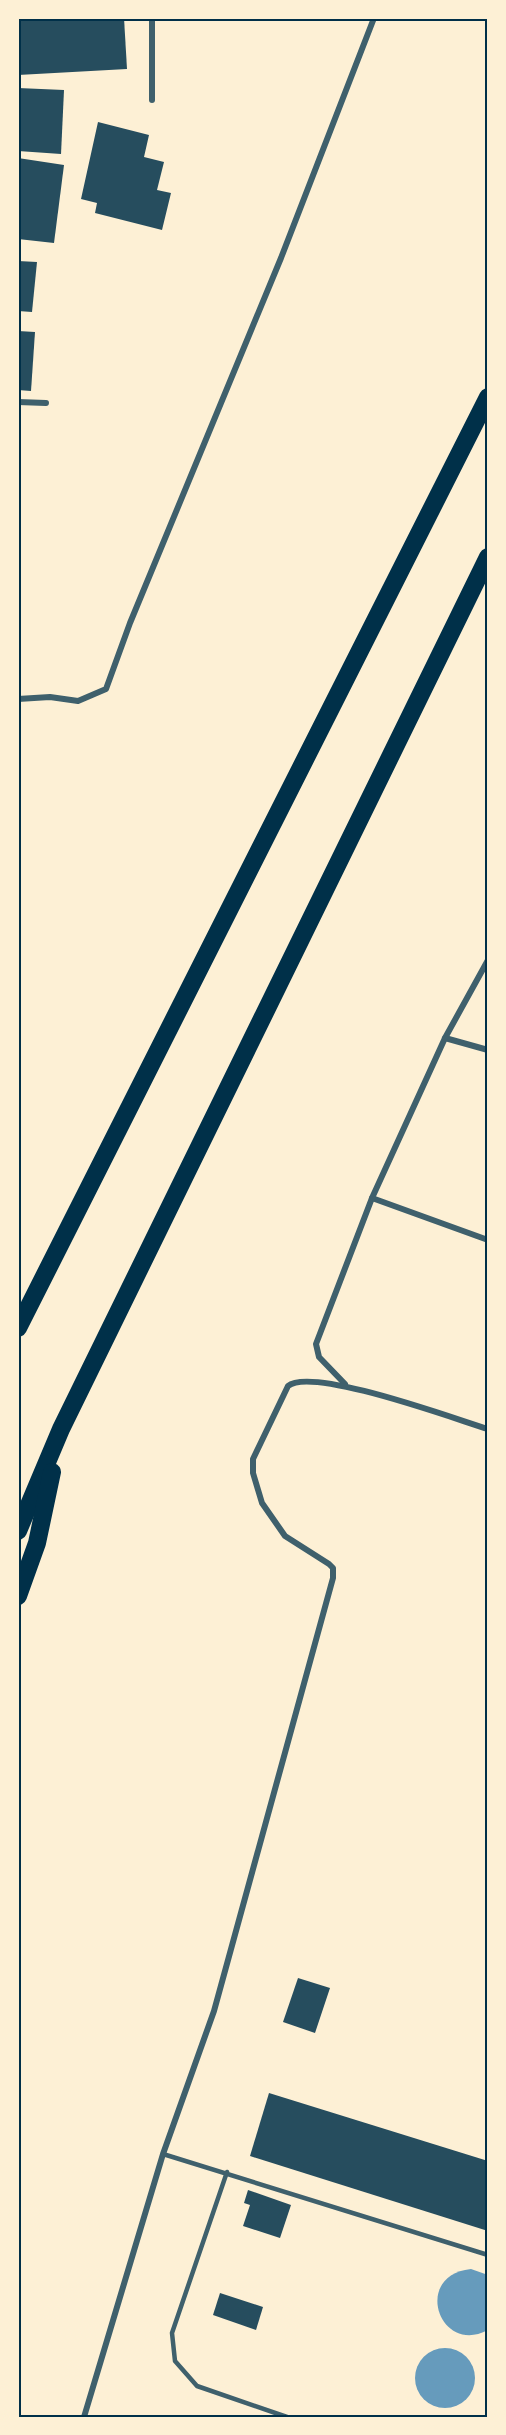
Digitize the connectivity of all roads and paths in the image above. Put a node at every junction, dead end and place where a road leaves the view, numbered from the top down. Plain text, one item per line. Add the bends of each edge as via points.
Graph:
1 (152, 18) edge
2 (374, 18) edge
3 (152, 100) dead end
4 (488, 398) edge
5 (18, 402) edge
6 (46, 403) dead end
7 (488, 556) edge
8 (18, 699) edge
9 (18, 764) edge
10 (18, 786) edge
11 (488, 960) edge
12 (446, 1038) junction
13 (488, 1050) edge
14 (372, 1198) junction
15 (488, 1240) edge
16 (18, 1328) edge
17 (345, 1385) junction
18 (61, 1429) junction
19 (488, 1429) edge
20 (18, 1531) edge
21 (18, 1596) edge
22 (163, 2154) junction
23 (227, 2172) junction
24 (488, 2254) edge
25 (84, 2417) edge
26 (287, 2417) edge

1 - 3 street
2 - 8 street via 106,689 78,701 50,697
4 - 16 highway
5 - 6 street
7 - 18 highway
9 - 10 lane
11 - 12 street
12 - 13 street
12 - 14 street
14 - 15 street
14 - 17 street via 316,1344 319,1358
17 - 19 street
17 - 22 street via 293,1382 288,1386 253,1459 253,1473 266,1509 285,1536 333,1568 333,1578 214,2011
18 - 20 highway
18 - 21 highway via 37,1543
22 - 23 lane
22 - 25 street
23 - 24 lane
23 - 26 lane via 172,2333 175,2361 197,2386

